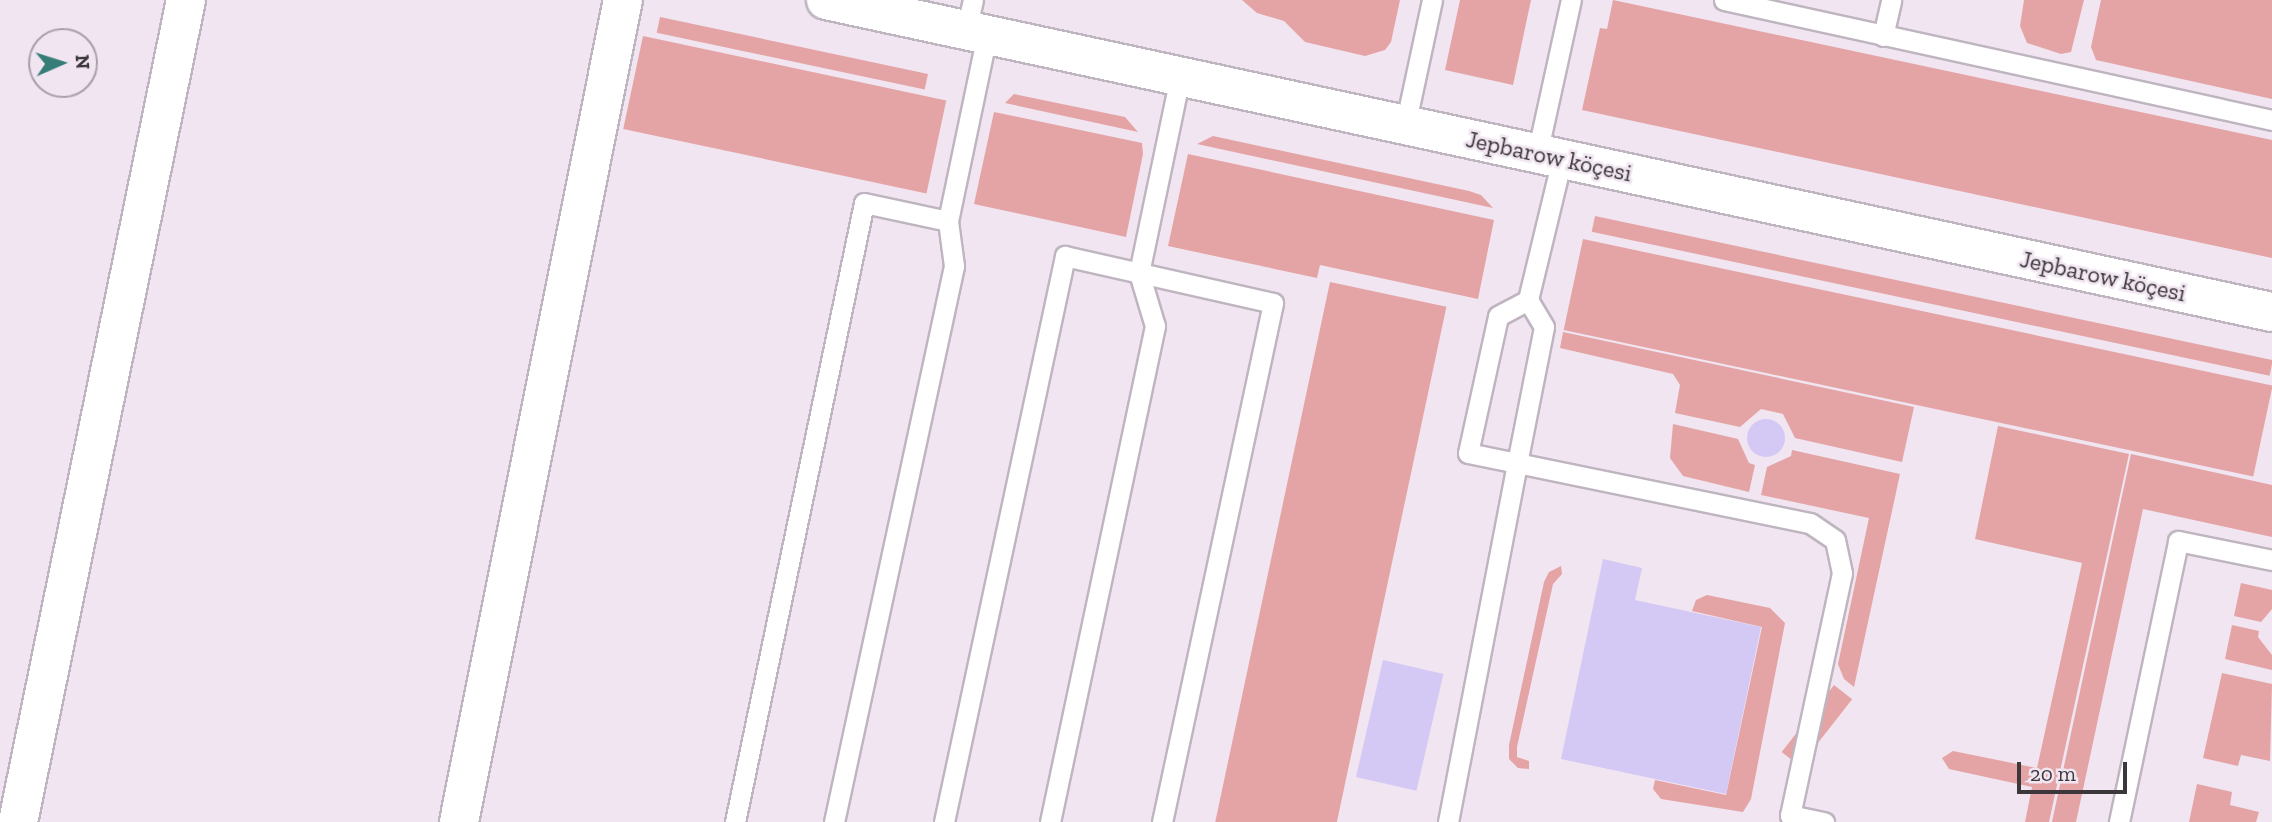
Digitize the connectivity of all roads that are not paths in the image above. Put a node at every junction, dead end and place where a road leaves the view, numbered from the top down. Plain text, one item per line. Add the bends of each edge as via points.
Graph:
1 (186, 0) edge
2 (623, 0) edge
3 (826, 0) edge
4 (1432, 0) edge
5 (1571, 0) edge
6 (1724, 0) edge
7 (1891, 0) edge
8 (1768, 5) edge
9 (976, 22) edge
10 (1883, 36) junction
11 (1180, 76) junction
12 (2272, 120) edge
13 (1405, 126) junction
14 (1549, 157) junction
15 (948, 220) junction
16 (1139, 273) junction
17 (1528, 300) junction
18 (2272, 312) edge
19 (1517, 463) junction
20 (2272, 561) edge
21 (1789, 818) edge
22 (19, 822) edge
23 (459, 822) edge
24 (735, 822) edge
25 (834, 822) edge
26 (944, 822) edge
27 (1050, 822) edge
28 (1162, 822) edge
29 (1448, 822) edge
30 (1824, 822) edge
31 (2119, 822) edge

1 - 22 street
2 - 23 street
3 - 9 street, Jepbarow köçesi
4 - 13 lane
5 - 14 lane
6 - 8 lane
7 - 10 lane
8 - 10 lane
9 - 11 street, Jepbarow köçesi
9 - 15 lane
10 - 12 lane
11 - 13 street, Jepbarow köçesi
11 - 16 lane
13 - 14 street, Jepbarow köçesi
14 - 17 lane
14 - 18 street, Jepbarow köçesi
15 - 24 lane via 864,203
15 - 25 lane via 954,266
16 - 26 lane via 1065,256
16 - 27 lane via 1155,326
16 - 28 lane via 1273,303
17 - 19 lane via 1544,327
17 - 19 lane via 1498,316 1468,453
19 - 21 lane via 1810,523 1835,540 1842,573
19 - 29 lane
20 - 31 lane via 2178,541
21 - 30 lane

